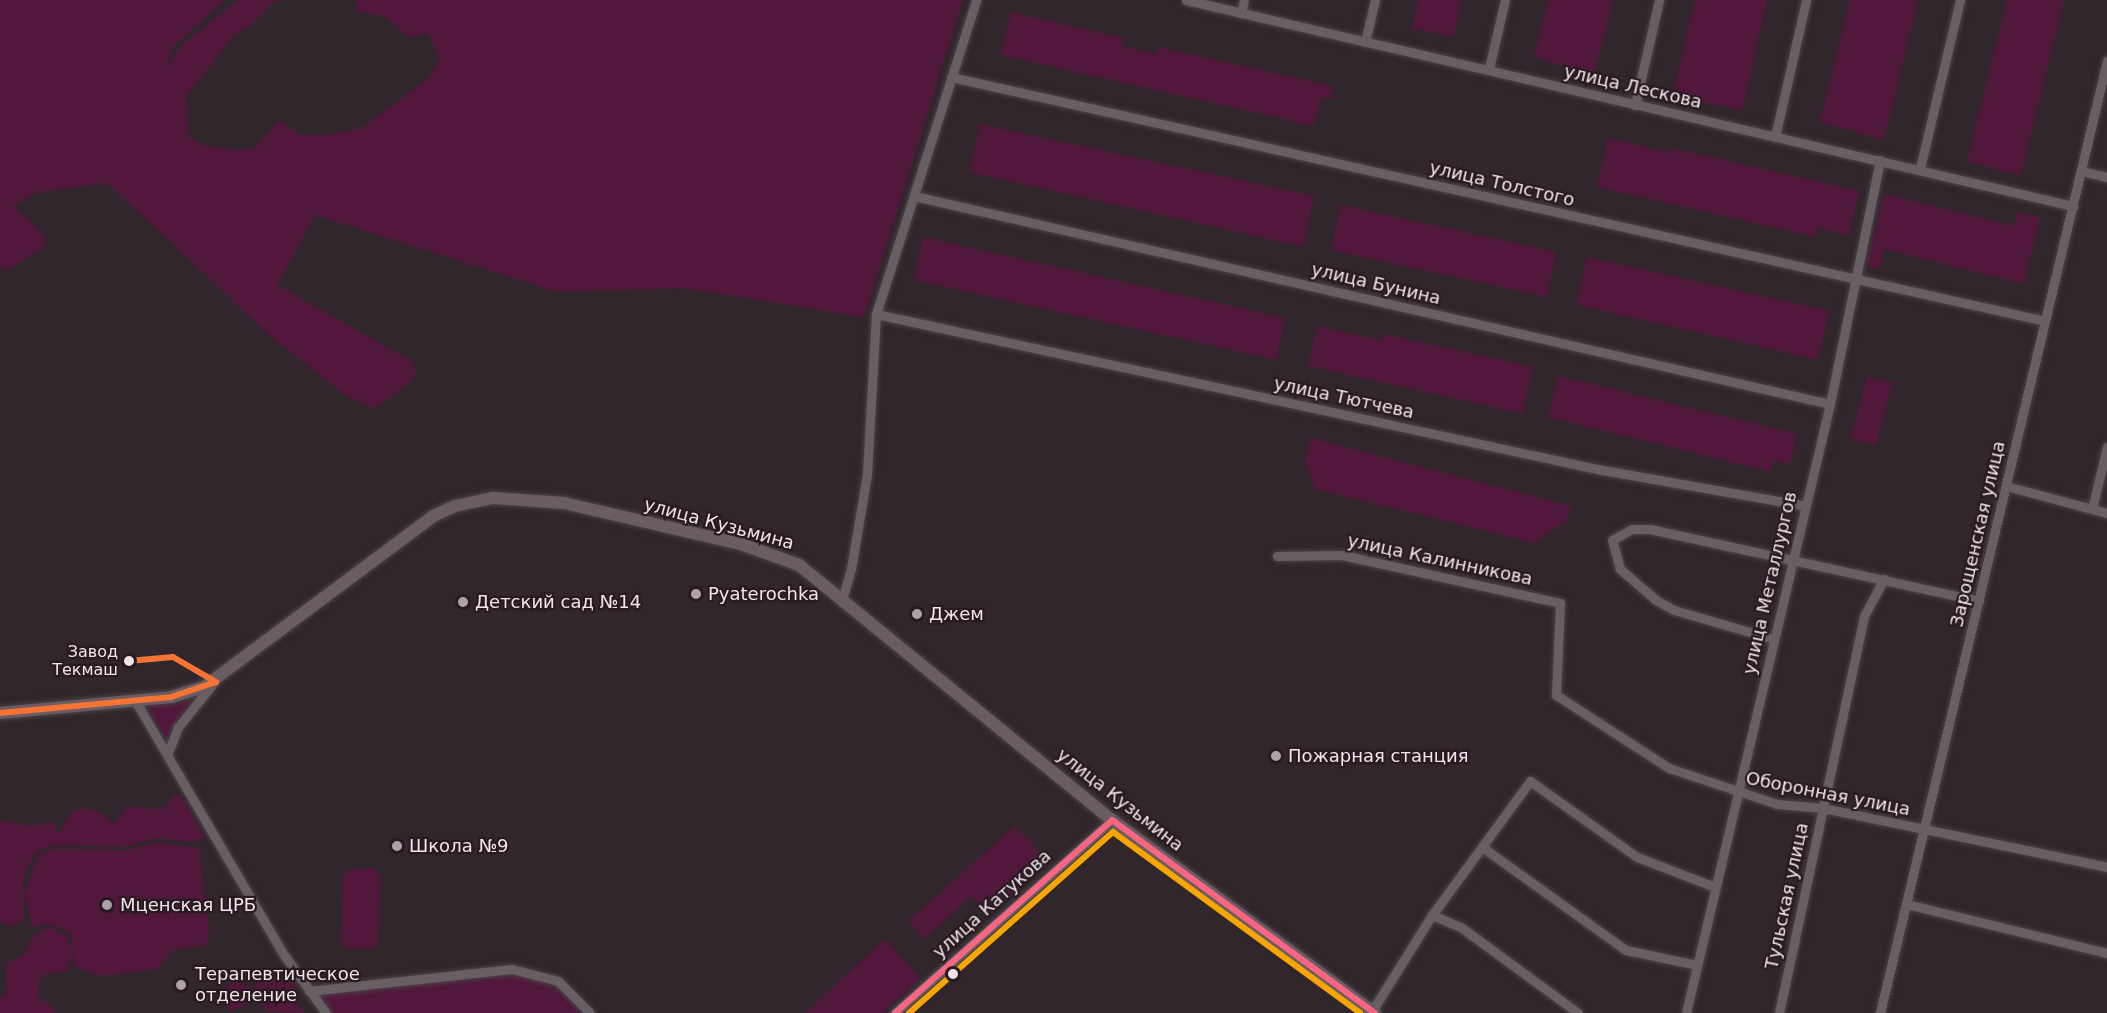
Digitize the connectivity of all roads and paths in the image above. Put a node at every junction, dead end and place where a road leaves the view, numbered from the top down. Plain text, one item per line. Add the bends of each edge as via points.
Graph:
1 (976, 0) edge
2 (1186, 0) edge
3 (1244, 0) edge
4 (1375, 0) edge
5 (1505, 0) edge
6 (1659, 0) edge
7 (1806, 0) edge
8 (1960, 0) edge
9 (1241, 13) junction
10 (1365, 42) junction
11 (2107, 61) edge
12 (1489, 68) junction
13 (951, 77) junction
14 (1635, 105) junction
15 (1775, 137) junction
16 (1880, 160) junction
17 (1920, 168) junction
18 (2081, 171) junction
19 (2107, 177) edge
20 (914, 196) junction
21 (2073, 206) junction
22 (1853, 280) junction
23 (876, 314) junction
24 (2045, 321) junction
25 (1830, 404) junction
26 (2107, 447) edge
27 (2006, 486) junction
28 (1806, 506) junction
29 (2092, 509) junction
30 (2107, 513) edge
31 (1277, 556) dead end
32 (1794, 558) junction
33 (1884, 579) junction
34 (842, 600) junction
35 (1979, 601) junction
36 (1560, 603) joint
37 (1774, 639) junction
38 (216, 682) junction
39 (136, 702) junction
40 (0, 713) edge
41 (168, 753) junction
42 (1737, 793) junction
43 (1823, 808) junction
44 (1112, 820) junction
45 (1924, 831) junction
46 (1482, 847) junction
47 (2107, 867) edge
48 (1715, 887) junction
49 (1906, 904) junction
50 (1432, 915) junction
51 (2107, 953) edge
52 (1697, 964) junction
53 (309, 991) junction
54 (1374, 1012) edge
55 (326, 1013) edge
56 (590, 1013) edge
57 (895, 1013) edge
58 (1578, 1013) edge
59 (1686, 1013) edge
60 (1779, 1013) edge
61 (1880, 1013) edge

1 - 13 street
2 - 9 street, улица Лескова
3 - 9 street
4 - 10 street
5 - 12 street
6 - 14 street
7 - 15 street
8 - 17 street
9 - 10 street, улица Лескова
10 - 12 street, улица Лескова
11 - 18 street, Зарощенская улица
12 - 14 street, улица Лескова
13 - 20 street
13 - 22 street, улица Толстого
14 - 15 street, улица Лескова
15 - 16 street, улица Лескова
16 - 17 street, улица Лескова
16 - 22 street, улица Металлургов
17 - 21 street, улица Лескова
18 - 19 street
18 - 21 street, Зарощенская улица
20 - 23 street
20 - 25 street, улица Бунина
21 - 24 street, Зарощенская улица
22 - 24 street, улица Толстого
22 - 25 street, улица Металлургов
23 - 28 street, улица Тютчева via 1597,469
23 - 34 street via 867,474
24 - 27 street, Зарощенская улица
25 - 28 street, улица Металлургов
26 - 29 street
27 - 29 street
27 - 35 street, Зарощенская улица
28 - 32 street, улица Металлургов
29 - 30 street
31 - 36 street, улица Калинникова via 1342,555
32 - 33 street
32 - 37 street, улица Металлургов
32 - 37 street via 1650,529 1632,529 1612,540 1620,569 1656,600 1674,610
33 - 35 street
33 - 43 street, Тульская улица via 1864,616
34 - 38 main road, улица Кузьмина via 799,565 769,553 564,503 494,498 455,506 416,527
34 - 44 main road, улица Кузьмина
35 - 45 street, Зарощенская улица
36 - 42 street, Оборонная улица via 1556,695 1669,768
37 - 42 street, улица Металлургов
38 - 39 main road, улица Кузьмина via 185,694
38 - 41 street via 178,727
39 - 40 main road, улица Кузьмина
39 - 41 street
41 - 53 street via 236,875
42 - 43 street, Оборонная улица via 1777,804
42 - 48 street, улица Металлургов
43 - 45 street, Оборонная улица
43 - 60 street, Тульская улица
44 - 54 main road, улица Кузьмина
44 - 57 street, улица Катукова
45 - 47 street, Оборонная улица
45 - 49 street, Зарощенская улица
46 - 48 street via 1530,781 1637,857
46 - 50 street
46 - 52 street via 1626,950
48 - 52 street, улица Металлургов
49 - 51 street
49 - 61 street, Зарощенская улица
50 - 54 street
50 - 58 street via 1462,928
52 - 59 street, улица Металлургов
53 - 55 street
53 - 56 street via 512,969 558,981

